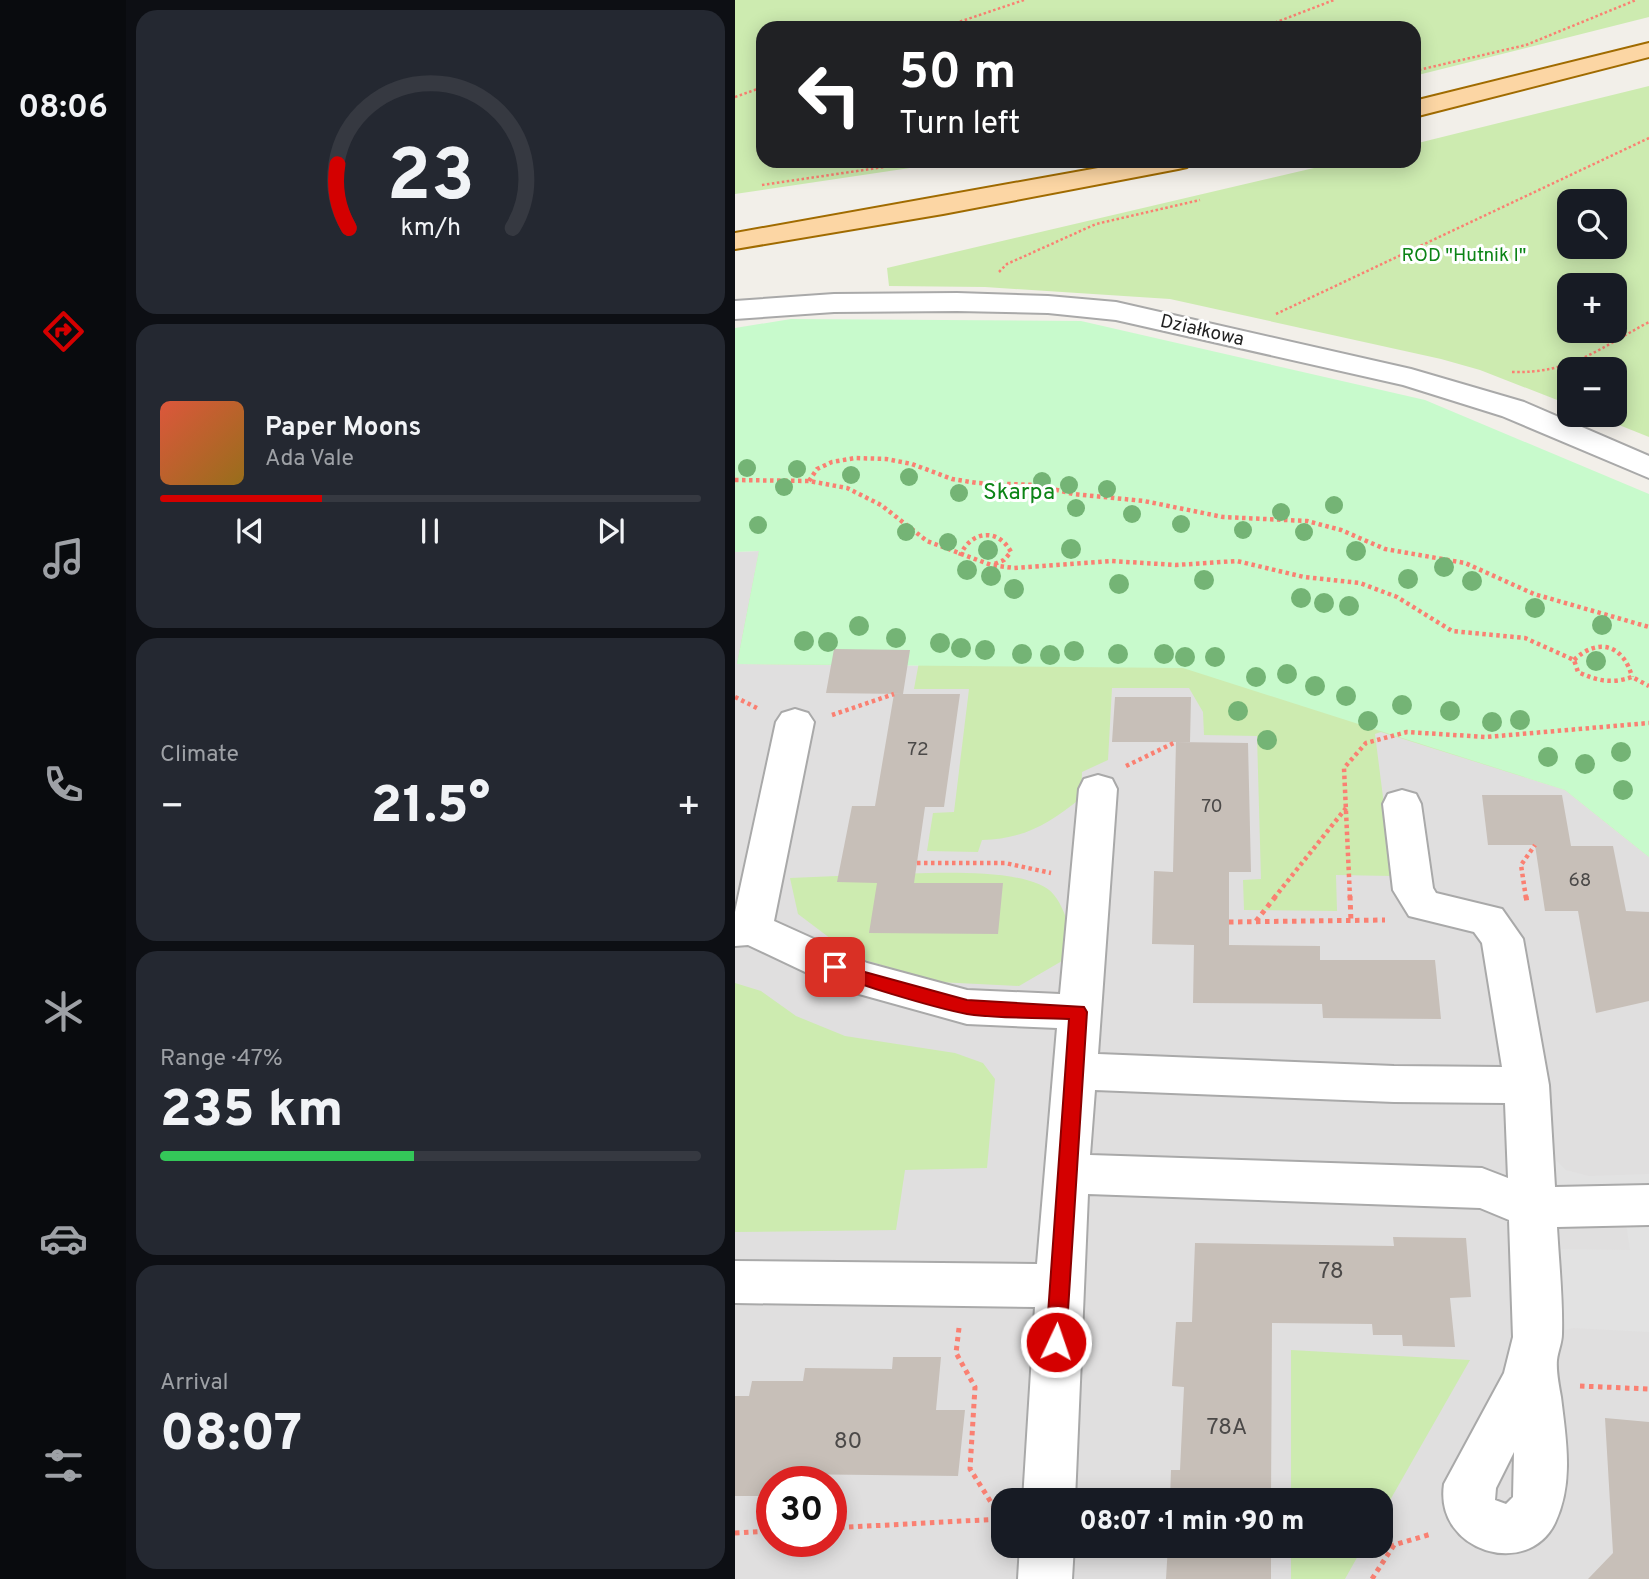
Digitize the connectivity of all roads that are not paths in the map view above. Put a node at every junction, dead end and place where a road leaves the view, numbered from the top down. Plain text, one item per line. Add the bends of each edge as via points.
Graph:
1 (1649, 50) edge
2 (1421, 107) edge
3 (1141, 168) edge
4 (735, 241) edge
5 (735, 310) edge
6 (1649, 468) edge
7 (795, 722) dead end
8 (1098, 789) dead end
9 (1402, 804) dead end
10 (744, 930) edge
11 (1078, 1012) junction
12 (1073, 1071) junction
13 (1527, 1085) junction
14 (1066, 1174) junction
15 (1649, 1205) edge
16 (1532, 1208) junction
17 (735, 1282) edge
18 (1059, 1286) junction
19 (1552, 1375) junction
20 (1050, 1488) edge
21 (1031, 1558) edge
22 (1045, 1579) edge

1 - 2 main road
3 - 4 main road
5 - 6 street, Działkowa via 863,302 979,302 1071,304 1116,311 1411,378 1513,409
7 - 10 street
8 - 11 street
9 - 13 street via 1413,890 1423,905 1487,920 1502,939
10 - 11 street via 856,977 967,1007
11 - 12 street
12 - 13 street
12 - 14 street
13 - 16 street
14 - 16 street via 1482,1188
14 - 18 street
15 - 16 street
16 - 19 street via 1538,1315
17 - 18 street
18 - 20 street
19 - 19 street via 1470,1484 1470,1510 1486,1527 1513,1530 1533,1513 1538,1502
21 - 22 street

